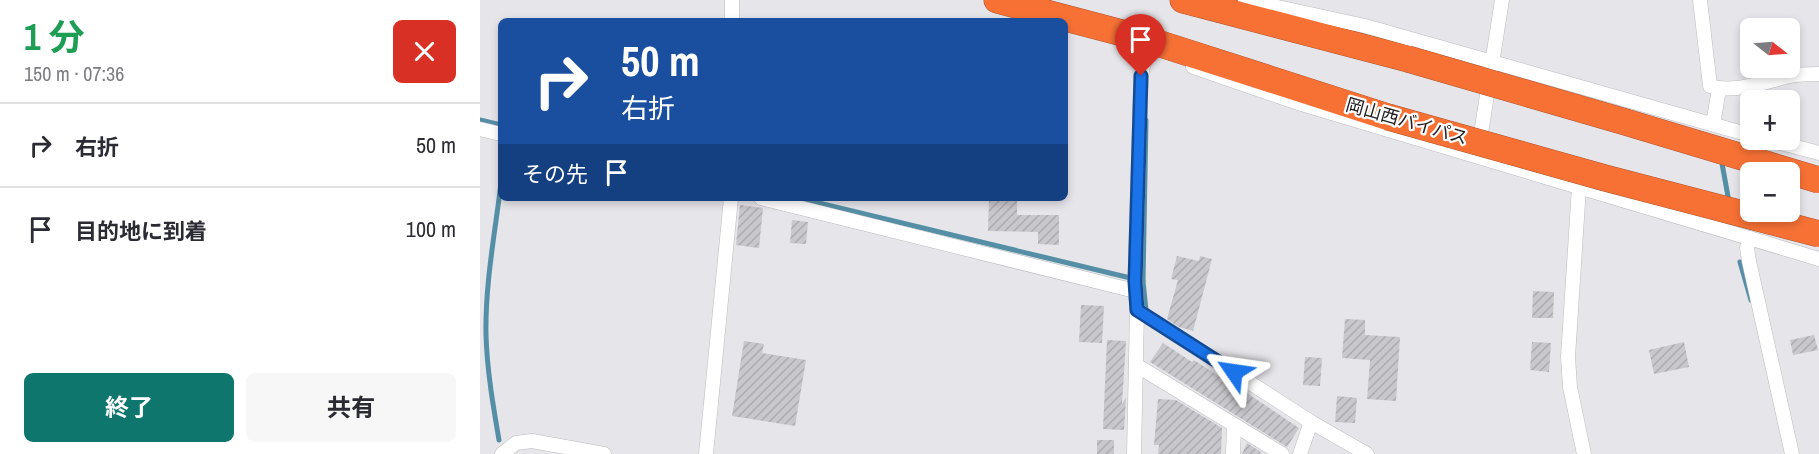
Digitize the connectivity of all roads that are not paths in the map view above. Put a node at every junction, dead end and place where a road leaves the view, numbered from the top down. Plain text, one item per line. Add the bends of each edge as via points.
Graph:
1 (732, 0) edge
2 (997, 0) edge
3 (1183, 0) edge
4 (1245, 0) edge
5 (1502, 0) edge
6 (1700, 0) edge
7 (1036, 11) junction
8 (732, 18) edge
9 (1056, 18) edge
10 (1063, 18) edge
11 (1068, 19) edge
12 (1068, 22) edge
13 (1146, 51) junction
14 (1493, 62) junction
15 (1819, 74) edge
16 (1719, 89) junction
17 (1713, 124) junction
18 (480, 129) edge
19 (1740, 132) edge
20 (498, 133) edge
21 (1800, 148) edge
22 (1819, 153) edge
23 (1477, 157) junction
24 (1819, 180) edge
25 (1579, 187) junction
26 (731, 201) edge
27 (774, 201) edge
28 (1819, 234) edge
29 (1750, 238) junction
30 (1819, 259) edge
31 (1135, 283) junction
32 (1137, 310) junction
33 (1136, 365) junction
34 (1234, 425) junction
35 (1310, 425) junction
36 (502, 454) edge
37 (604, 454) edge
38 (706, 454) edge
39 (1134, 454) edge
40 (1233, 454) edge
41 (1282, 454) edge
42 (1300, 454) edge
43 (1367, 454) edge
44 (1584, 454) edge
45 (1792, 454) edge

1 - 8 street
2 - 7 highway, 岡山西バイパス
3 - 24 highway, bridge via 1408,59
4 - 14 street via 1365,26
5 - 14 street
6 - 16 street via 1710,86
7 - 9 street
7 - 10 highway, 岡山西バイパス, bridge
11 - 28 highway, 岡山西バイパス, bridge via 1145,39 1388,117
12 - 13 street
13 - 23 street via 1295,102
13 - 31 street via 1141,76
14 - 17 street
14 - 23 street
15 - 16 street
16 - 17 street
17 - 19 street
18 - 20 street
21 - 22 street
23 - 25 street
25 - 29 street
25 - 44 street via 1568,357
26 - 38 street
27 - 31 street
29 - 30 street
29 - 45 street via 1749,261
31 - 32 street
32 - 33 street
32 - 35 street
33 - 34 street
33 - 39 street
34 - 40 street
34 - 41 street
35 - 42 street
35 - 43 street
36 - 37 street via 516,443 532,441

